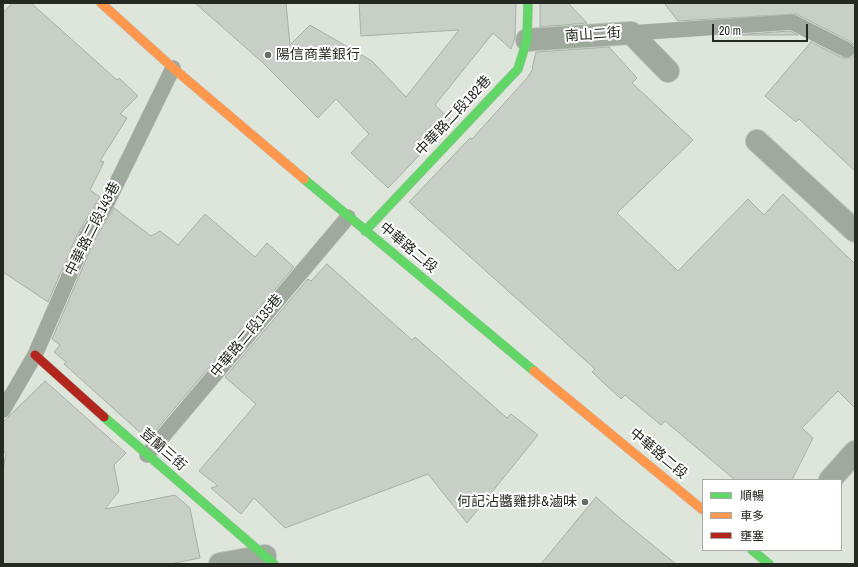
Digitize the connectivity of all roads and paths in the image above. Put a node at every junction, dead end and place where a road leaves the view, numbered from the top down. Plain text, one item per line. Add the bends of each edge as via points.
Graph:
1 (100, 3) edge
2 (528, 3) edge
3 (631, 33) junction
4 (526, 40) junction
5 (847, 50) dead end
6 (173, 68) junction
7 (668, 71) dead end
8 (757, 141) dead end
9 (348, 217) junction
10 (365, 231) junction
11 (855, 231) edge
12 (35, 355) junction
13 (3, 410) edge
14 (855, 452) edge
15 (146, 455) junction
16 (831, 479) edge
17 (702, 509) edge
18 (269, 560) edge
19 (220, 564) edge

1 - 6 main road, 中華路二段
2 - 4 main road, 中華路二段182巷
3 - 4 street, 南山二街
3 - 5 lane via 792,22
3 - 7 street, 南山二街
4 - 10 main road, 中華路二段182巷 via 518,69
6 - 9 main road, 中華路二段
6 - 12 lane, 中華路二段143巷 via 107,203 86,237
8 - 11 street
9 - 10 main road, 中華路二段
9 - 15 lane, 中華路二段135巷
10 - 17 main road, 中華路二段
12 - 13 lane, 中華路二段143巷
12 - 15 main road, 荳蘭三街
14 - 16 street
15 - 18 main road, 荳蘭三街
18 - 19 street

